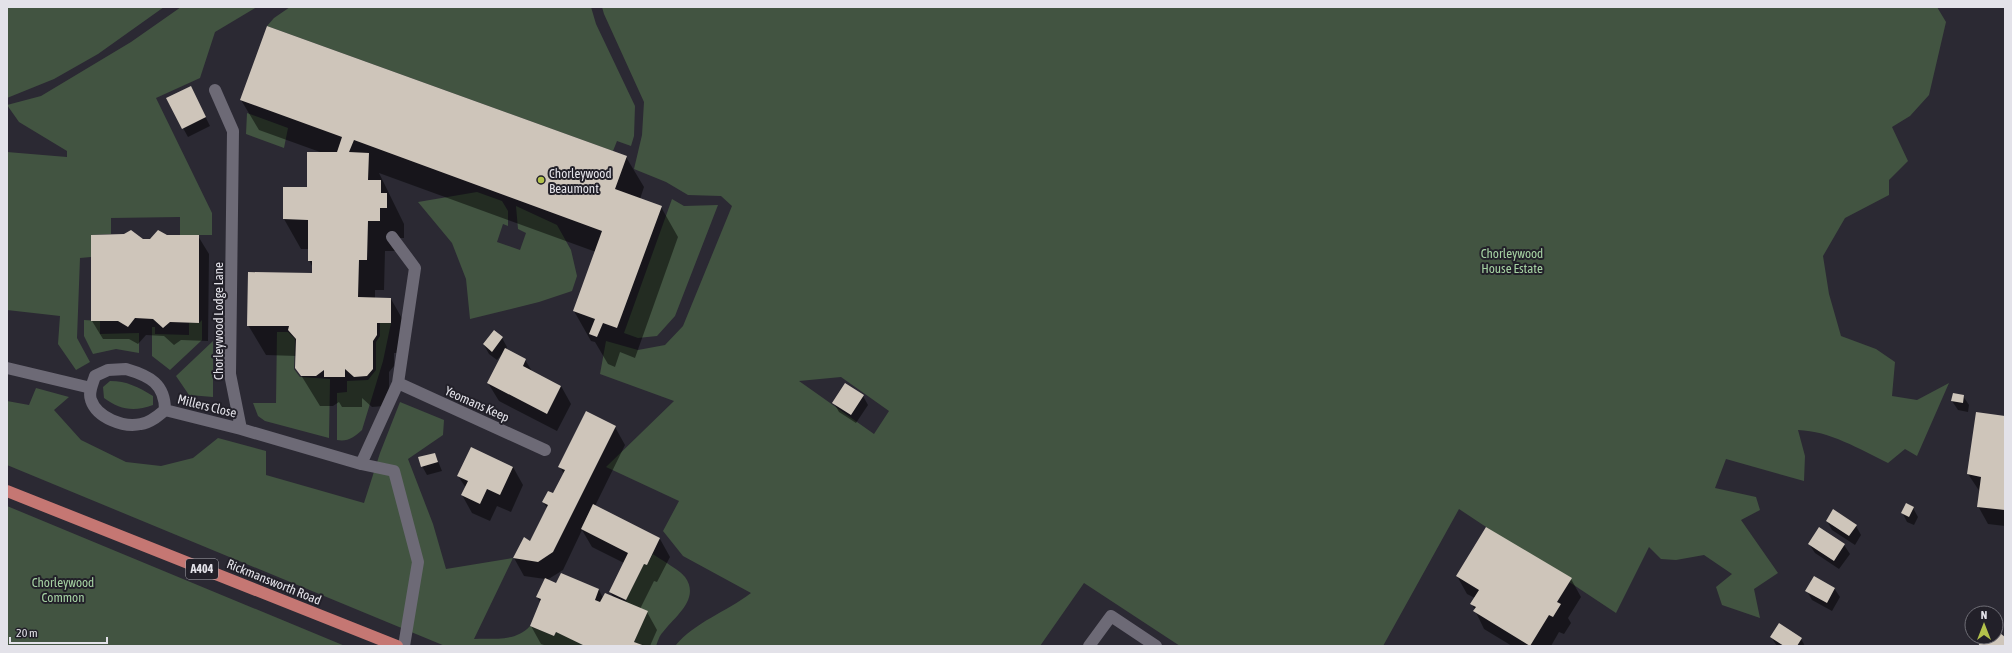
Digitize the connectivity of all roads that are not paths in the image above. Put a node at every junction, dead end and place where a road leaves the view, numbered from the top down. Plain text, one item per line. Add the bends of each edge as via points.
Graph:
1 (215, 90) dead end
2 (392, 237) dead end
3 (7, 368) edge
4 (398, 383) junction
5 (91, 388) junction
6 (165, 410) junction
7 (241, 429) junction
8 (545, 450) dead end
9 (361, 464) junction
10 (7, 491) edge
11 (396, 646) edge
12 (404, 646) edge
13 (1089, 646) edge
14 (1156, 646) edge

1 - 7 street, Chorleywood Lodge Lane via 233,131 230,374
2 - 4 street via 415,268
3 - 5 street
4 - 8 street, Yeomans Keep
4 - 9 street
5 - 6 street via 90,400 98,412 113,421 128,425 142,424 156,418
5 - 6 street via 95,376 108,370 126,369 144,374 157,384 165,397
6 - 7 street, Millers Close
7 - 9 street
9 - 12 street via 394,471 418,562
10 - 11 main road, Rickmansworth Road / A404
13 - 14 street via 1111,616

